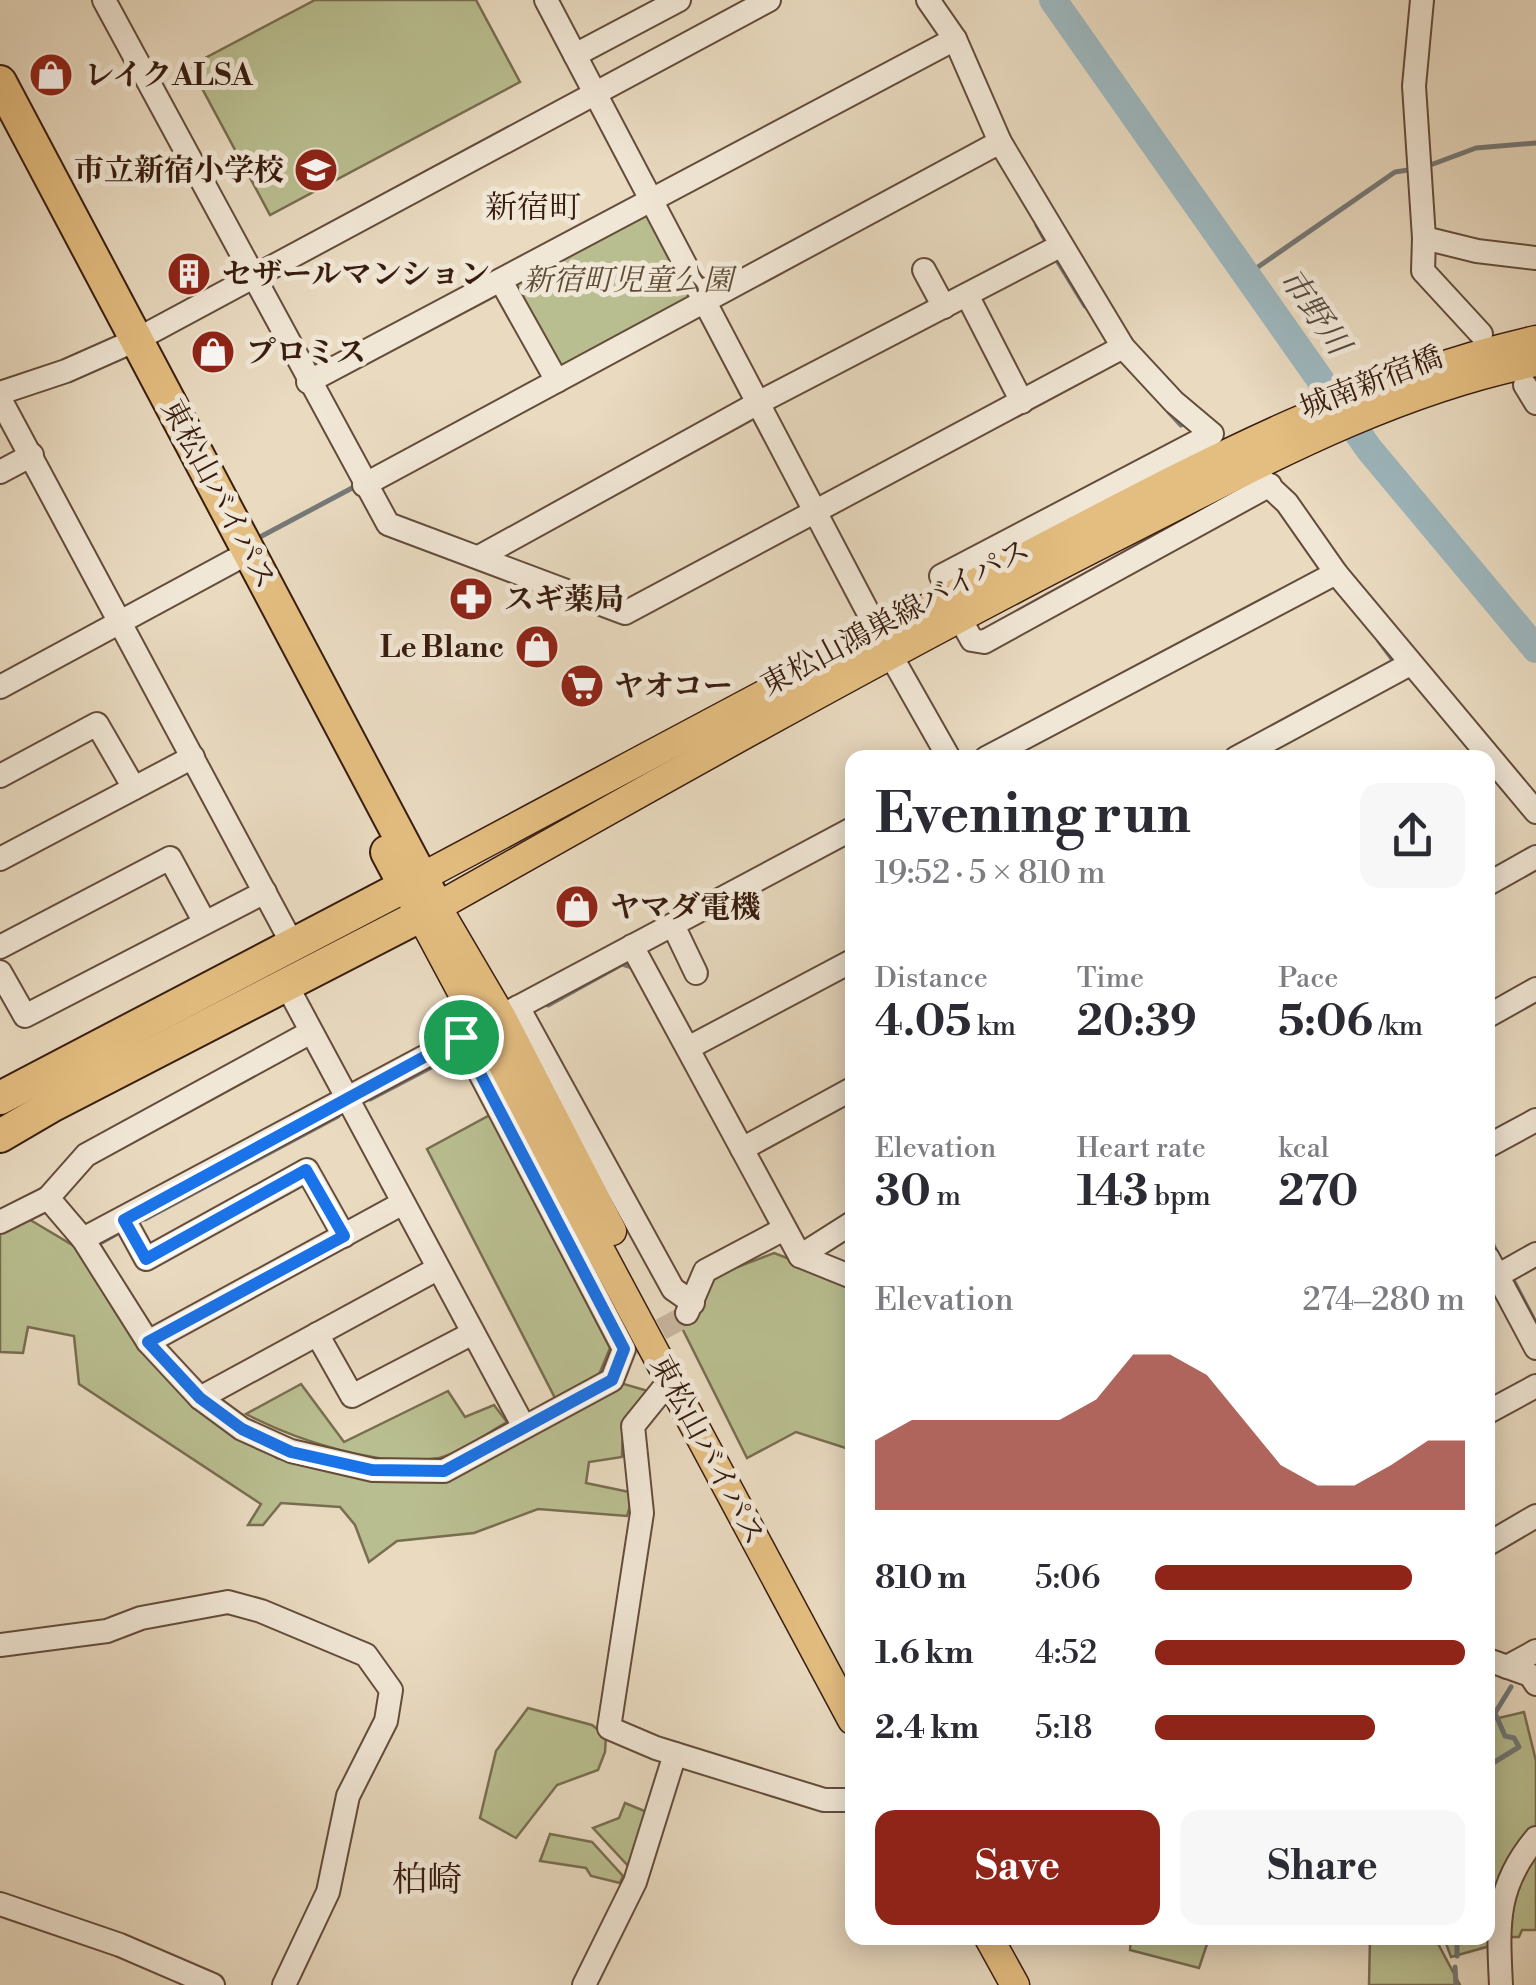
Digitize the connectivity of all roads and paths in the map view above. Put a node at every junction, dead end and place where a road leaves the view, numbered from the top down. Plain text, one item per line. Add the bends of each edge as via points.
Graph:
1 (104, 0) edge
2 (546, 0) edge
3 (679, 0) edge
4 (928, 0) edge
5 (1422, 0) edge
6 (763, 2) edge
7 (955, 39) junction
8 (576, 55) junction
9 (0, 82) edge
10 (596, 91) junction
11 (0, 121) edge
12 (1000, 142) junction
13 (652, 201) junction
14 (1424, 238) junction
15 (1060, 246) junction
16 (1536, 258) edge
17 (924, 270) dead end
18 (253, 276) junction
19 (501, 280) junction
20 (966, 295) junction
21 (707, 303) junction
22 (944, 307) junction
23 (1536, 340) edge
24 (128, 344) junction
25 (1123, 347) junction
26 (1476, 356) junction
27 (557, 381) junction
28 (308, 382) junction
29 (1532, 384) edge
30 (0, 396) edge
31 (760, 402) junction
32 (1022, 402) junction
33 (1278, 441) joint
34 (32, 455) junction
35 (1241, 460) junction
36 (0, 472) edge
37 (364, 485) junction
38 (816, 512) junction
39 (480, 557) junction
40 (233, 561) junction
41 (1336, 572) junction
42 (955, 606) junction
43 (120, 621) junction
44 (884, 643) junction
45 (1410, 664) junction
46 (0, 687) edge
47 (944, 750) edge
48 (1001, 750) edge
49 (1251, 750) edge
50 (1474, 750) edge
51 (193, 756) junction
52 (1495, 772) edge
53 (0, 776) edge
54 (134, 788) junction
55 (1536, 812) edge
56 (845, 832) edge
57 (1536, 857) edge
58 (0, 859) edge
59 (1495, 880) edge
60 (414, 881) junction
61 (265, 892) junction
62 (429, 911) junction
63 (204, 921) junction
64 (672, 925) junction
65 (0, 946) edge
66 (632, 946) junction
67 (294, 947) junction
68 (845, 965) edge
69 (0, 972) edge
70 (696, 973) dead end
71 (287, 986) junction
72 (1536, 989) edge
73 (1495, 1012) edge
74 (490, 1022) junction
75 (311, 1032) junction
76 (688, 1048) junction
77 (845, 1093) edge
78 (0, 1098) edge
79 (348, 1099) junction
80 (1536, 1120) edge
81 (0, 1136) edge
82 (1495, 1142) edge
83 (742, 1148) junction
84 (48, 1198) junction
85 (403, 1203) junction
86 (124, 1220) junction
87 (0, 1222) edge
88 (845, 1226) edge
89 (784, 1229) junction
90 (344, 1236) junction
91 (83, 1239) junction
92 (1536, 1254) edge
93 (800, 1256) junction
94 (437, 1269) junction
95 (1495, 1270) edge
96 (845, 1274) edge
97 (1495, 1279) edge
98 (473, 1332) junction
99 (317, 1334) junction
100 (148, 1342) junction
101 (1536, 1348) edge
102 (671, 1379) junction
103 (1536, 1386) edge
104 (200, 1398) junction
105 (1495, 1408) edge
106 (524, 1427) junction
107 (1536, 1516) edge
108 (1495, 1540) edge
109 (0, 1645) edge
110 (1536, 1651) edge
111 (1497, 1663) edge
112 (845, 1670) edge
113 (1536, 1684) edge
114 (845, 1707) edge
115 (676, 1754) junction
116 (845, 1800) edge
117 (1536, 1838) edge
118 (0, 1904) edge
119 (975, 1945) edge
120 (993, 1945) edge
121 (214, 1985) edge
122 (284, 1985) edge
123 (584, 1985) edge
124 (996, 1985) edge
125 (1015, 1985) edge
126 (1501, 1985) edge

1 - 18 street
2 - 8 street
3 - 8 street
4 - 7 street
5 - 14 street via 1414,86
6 - 10 street
7 - 12 street
7 - 13 street
8 - 10 street
9 - 24 highway, 東松山バイパス
10 - 13 street
10 - 18 street
11 - 24 highway, 東松山バイパス
12 - 15 street
12 - 21 street
13 - 19 street
13 - 21 street
14 - 16 street
14 - 26 street via 1423,271
15 - 20 street
15 - 25 street
17 - 22 street
18 - 24 street
18 - 28 street
19 - 27 street
19 - 28 street
20 - 22 street
20 - 32 street
21 - 27 street
21 - 31 street
22 - 31 street
23 - 26 main road
24 - 30 street
24 - 40 highway, 東松山バイパス
24 - 60 highway, 東松山バイパス
25 - 32 street
25 - 35 street
26 - 29 main road
26 - 33 main road, 城南新宿橋
27 - 37 street
28 - 37 street
30 - 34 street
31 - 38 street
31 - 39 street
32 - 38 street
33 - 35 main road, 東松山鴻巣線バイパス
34 - 36 street
34 - 43 street
35 - 41 street
35 - 42 main road, 東松山鴻巣線バイパス
35 - 42 street via 984,642 972,640
37 - 39 street via 388,524
38 - 39 street via 625,612
38 - 44 street
40 - 43 street
40 - 60 highway, 東松山バイパス
41 - 45 street
41 - 48 street
42 - 44 main road, 東松山鴻巣線バイパス
43 - 46 street
43 - 51 street
44 - 47 street
44 - 60 main road, 東松山鴻巣線バイパス
44 - 62 main road, 東松山鴻巣線バイパス
45 - 49 street
45 - 50 street
51 - 54 street
51 - 61 street
52 - 55 street
53 - 54 street via 97,724
54 - 58 street
56 - 64 street
57 - 59 street
60 - 62 highway, 東松山バイパス
60 - 67 highway
61 - 63 street
61 - 67 street
62 - 71 highway
62 - 74 main road, 東松山バイパス
63 - 65 street via 170,858
63 - 69 street via 25,1016
64 - 66 street
64 - 70 street
66 - 74 street
66 - 76 street
67 - 78 highway
68 - 76 street
71 - 75 street
71 - 81 highway
72 - 73 street
74 - 79 street
74 - 89 street via 689,1310 705,1272
74 - 102 main road, 東松山バイパス
74 - 106 street via 624,1349 612,1380
74 - 112 main road, 東松山バイパス
75 - 79 street
75 - 84 street via 86,1155
76 - 83 street
77 - 83 street
79 - 85 street
79 - 86 street
80 - 82 street
83 - 89 street
84 - 87 street
84 - 91 street
85 - 90 street
85 - 94 street
86 - 90 street via 146,1259 306,1170
86 - 91 street
88 - 93 street
89 - 93 street
90 - 100 street
91 - 100 street
92 - 95 street
93 - 96 street
94 - 98 street
94 - 99 street
97 - 101 street
98 - 99 street via 352,1396
98 - 106 street
99 - 104 street
100 - 104 street
102 - 114 main road, 東松山バイパス
102 - 115 street via 633,1426 642,1513 608,1728
103 - 105 street
104 - 106 street via 242,1429 291,1452 372,1470 444,1471
107 - 108 street
109 - 122 street via 106,1631 228,1602 366,1655 391,1690 386,1721 348,1796 328,1892
110 - 111 street
111 - 113 street via 1530,1675
115 - 116 street via 824,1800
115 - 123 street via 636,1882
117 - 126 street via 1503,1890
118 - 121 street
119 - 124 main road
120 - 125 main road

